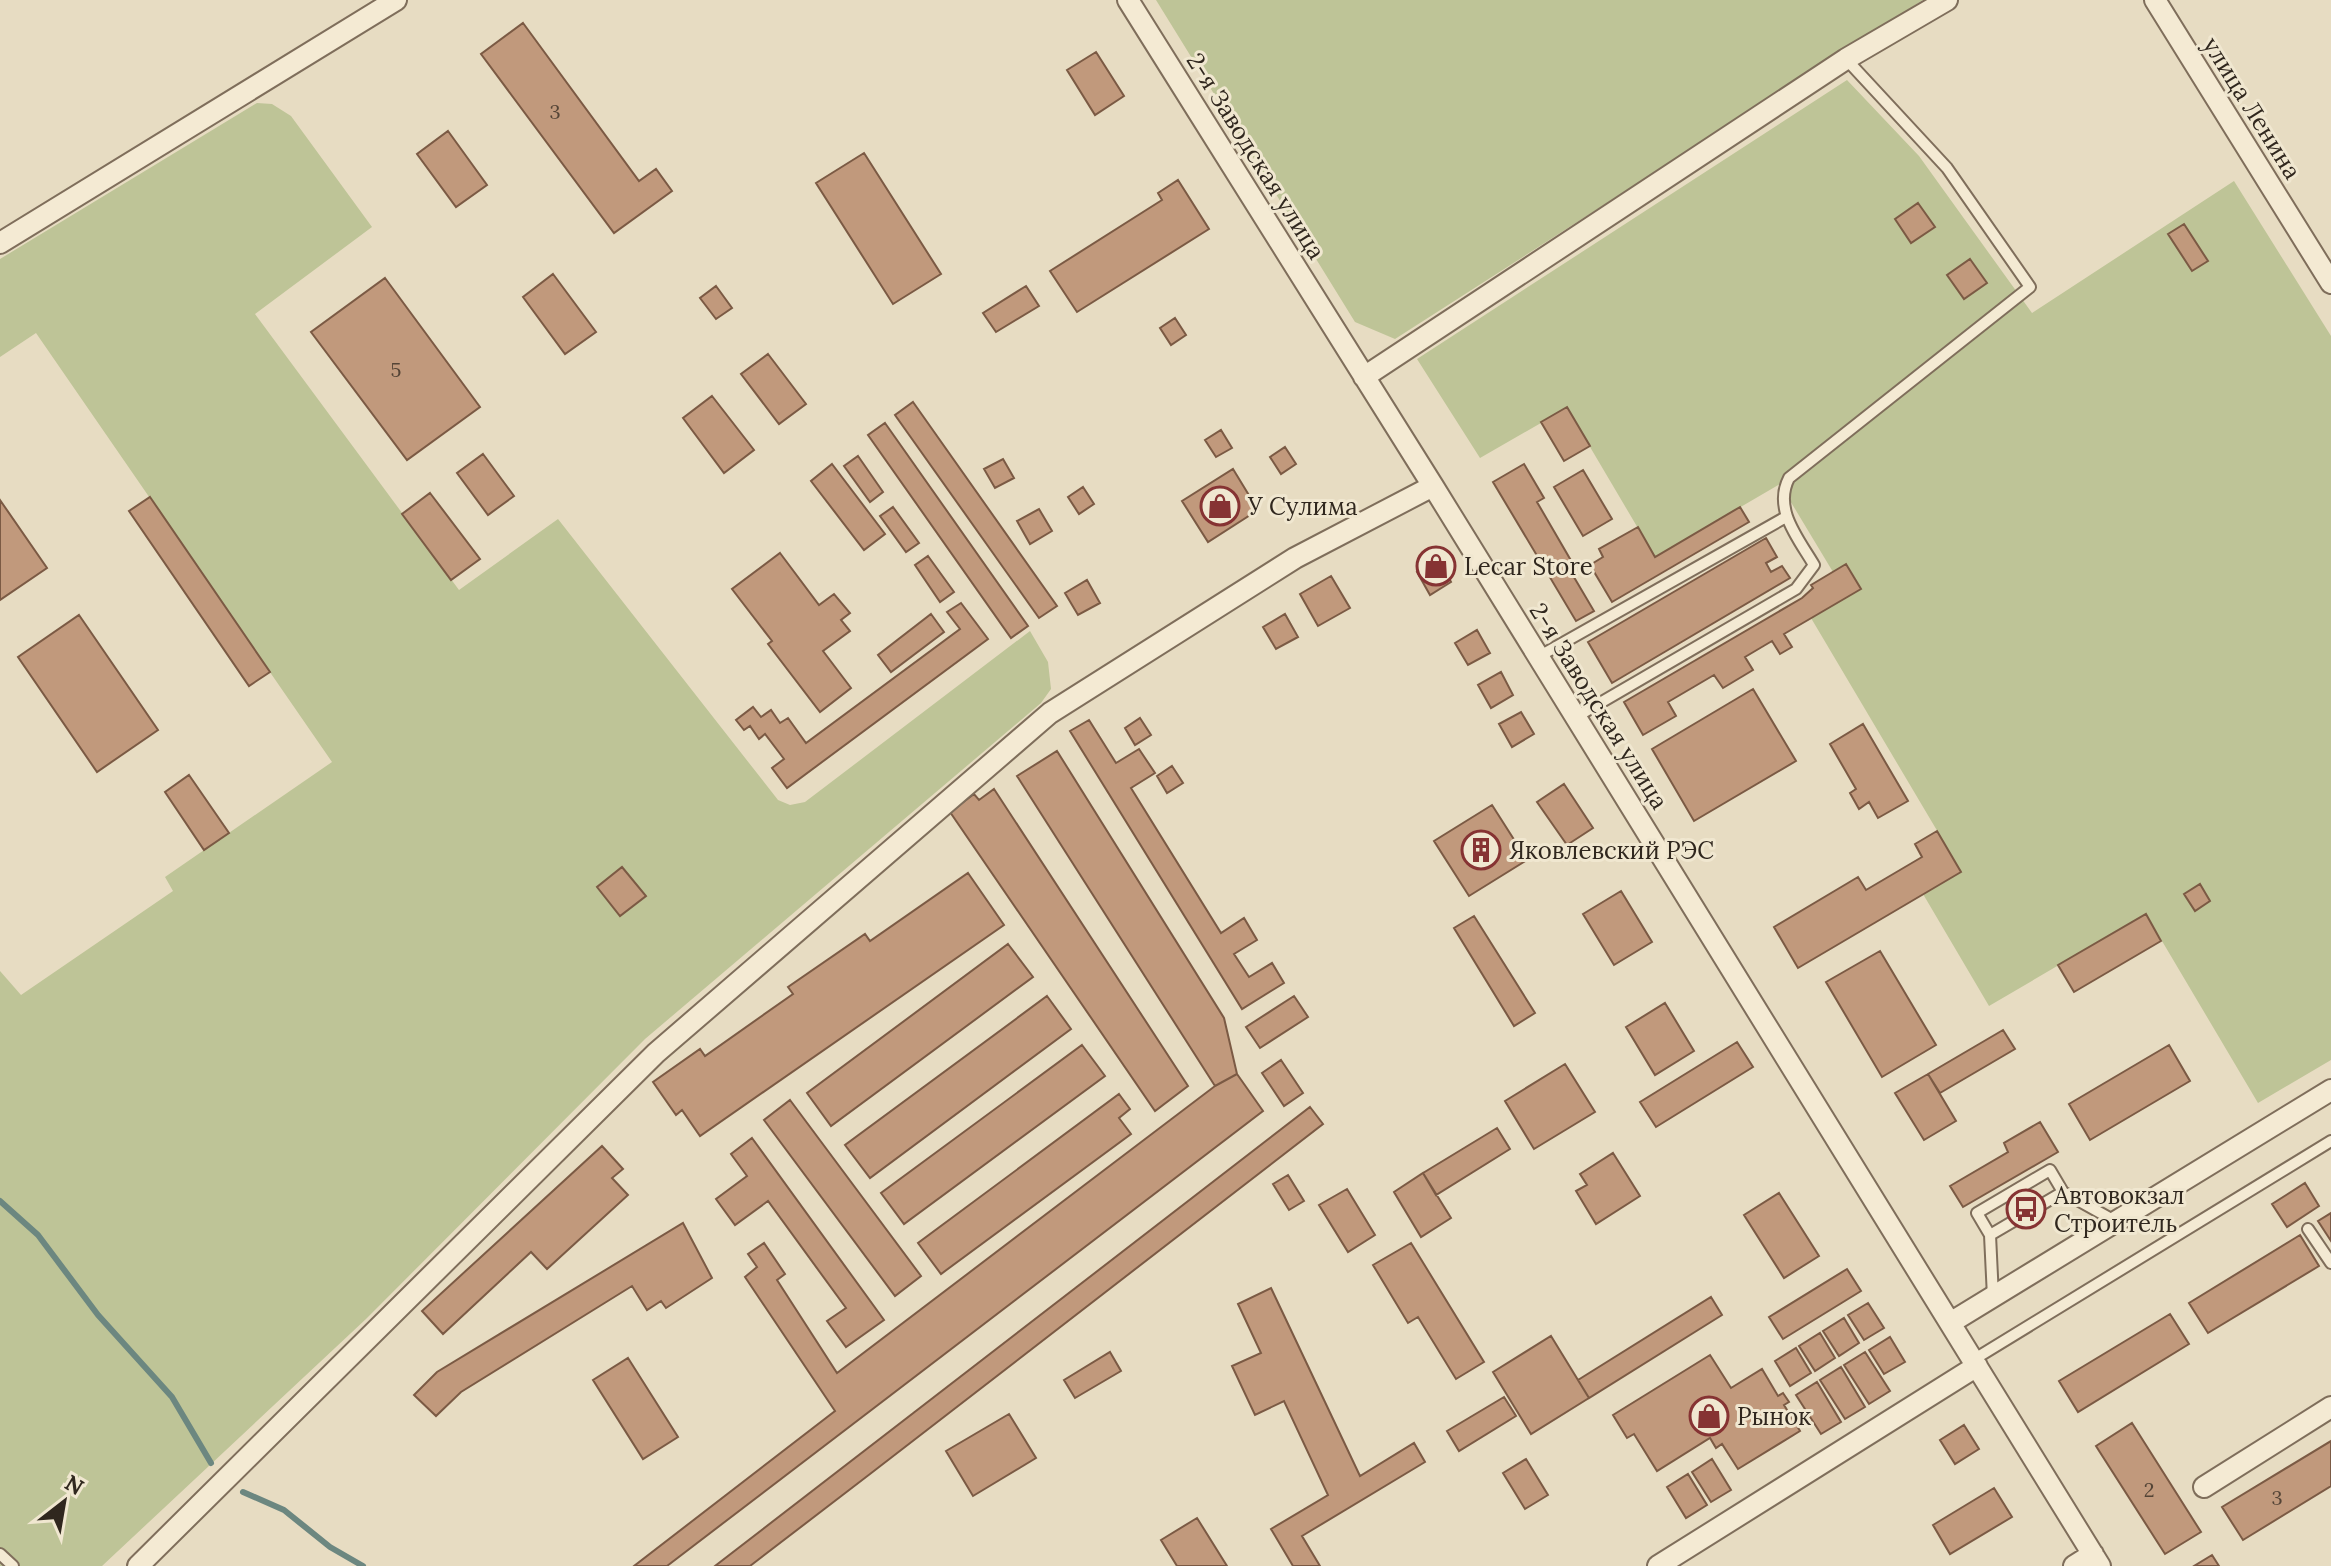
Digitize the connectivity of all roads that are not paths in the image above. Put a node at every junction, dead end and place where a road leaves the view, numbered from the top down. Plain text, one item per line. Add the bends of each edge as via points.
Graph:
1 (396, 0) edge
2 (1128, 0) edge
3 (1947, 0) edge
4 (2155, 0) edge
5 (1846, 59) junction
6 (0, 243) edge
7 (2331, 283) edge
8 (1364, 377) junction
9 (1433, 486) junction
10 (1786, 517) junction
11 (1538, 657) junction
12 (1576, 717) junction
13 (2331, 1090) edge
14 (2331, 1141) edge
15 (2063, 1192) junction
16 (2116, 1222) junction
17 (2308, 1229) dead end
18 (1990, 1235) junction
19 (2331, 1263) edge
20 (1993, 1297) junction
21 (1950, 1323) junction
22 (1975, 1363) junction
23 (2331, 1407) edge
24 (2204, 1487) dead end
25 (0, 1554) edge
26 (2096, 1560) edge
27 (13, 1566) edge
28 (138, 1566) edge
29 (1658, 1566) edge
30 (2074, 1566) edge

1 - 6 street
2 - 8 street, 2-я Заводская улица
3 - 5 street
4 - 7 street, улица Ленина
5 - 8 street
5 - 10 lane via 1947,168 2030,287 1789,478 1782,493
8 - 9 street, 2-я Заводская улица
9 - 11 street, 2-я Заводская улица
9 - 28 street via 1295,558 1050,713 656,1053
10 - 11 lane
10 - 12 lane via 1814,565 1796,589
11 - 12 street, 2-я Заводская улица
12 - 21 street, 2-я Заводская улица
13 - 16 street
14 - 22 lane
15 - 16 lane
15 - 18 lane
15 - 18 lane via 2050,1170 1977,1213
16 - 20 street
17 - 19 lane
18 - 20 lane
20 - 21 street
21 - 22 street, 2-я Заводская улица
22 - 26 street, 2-я Заводская улица
22 - 29 street
23 - 24 street
25 - 27 lane
26 - 30 street

